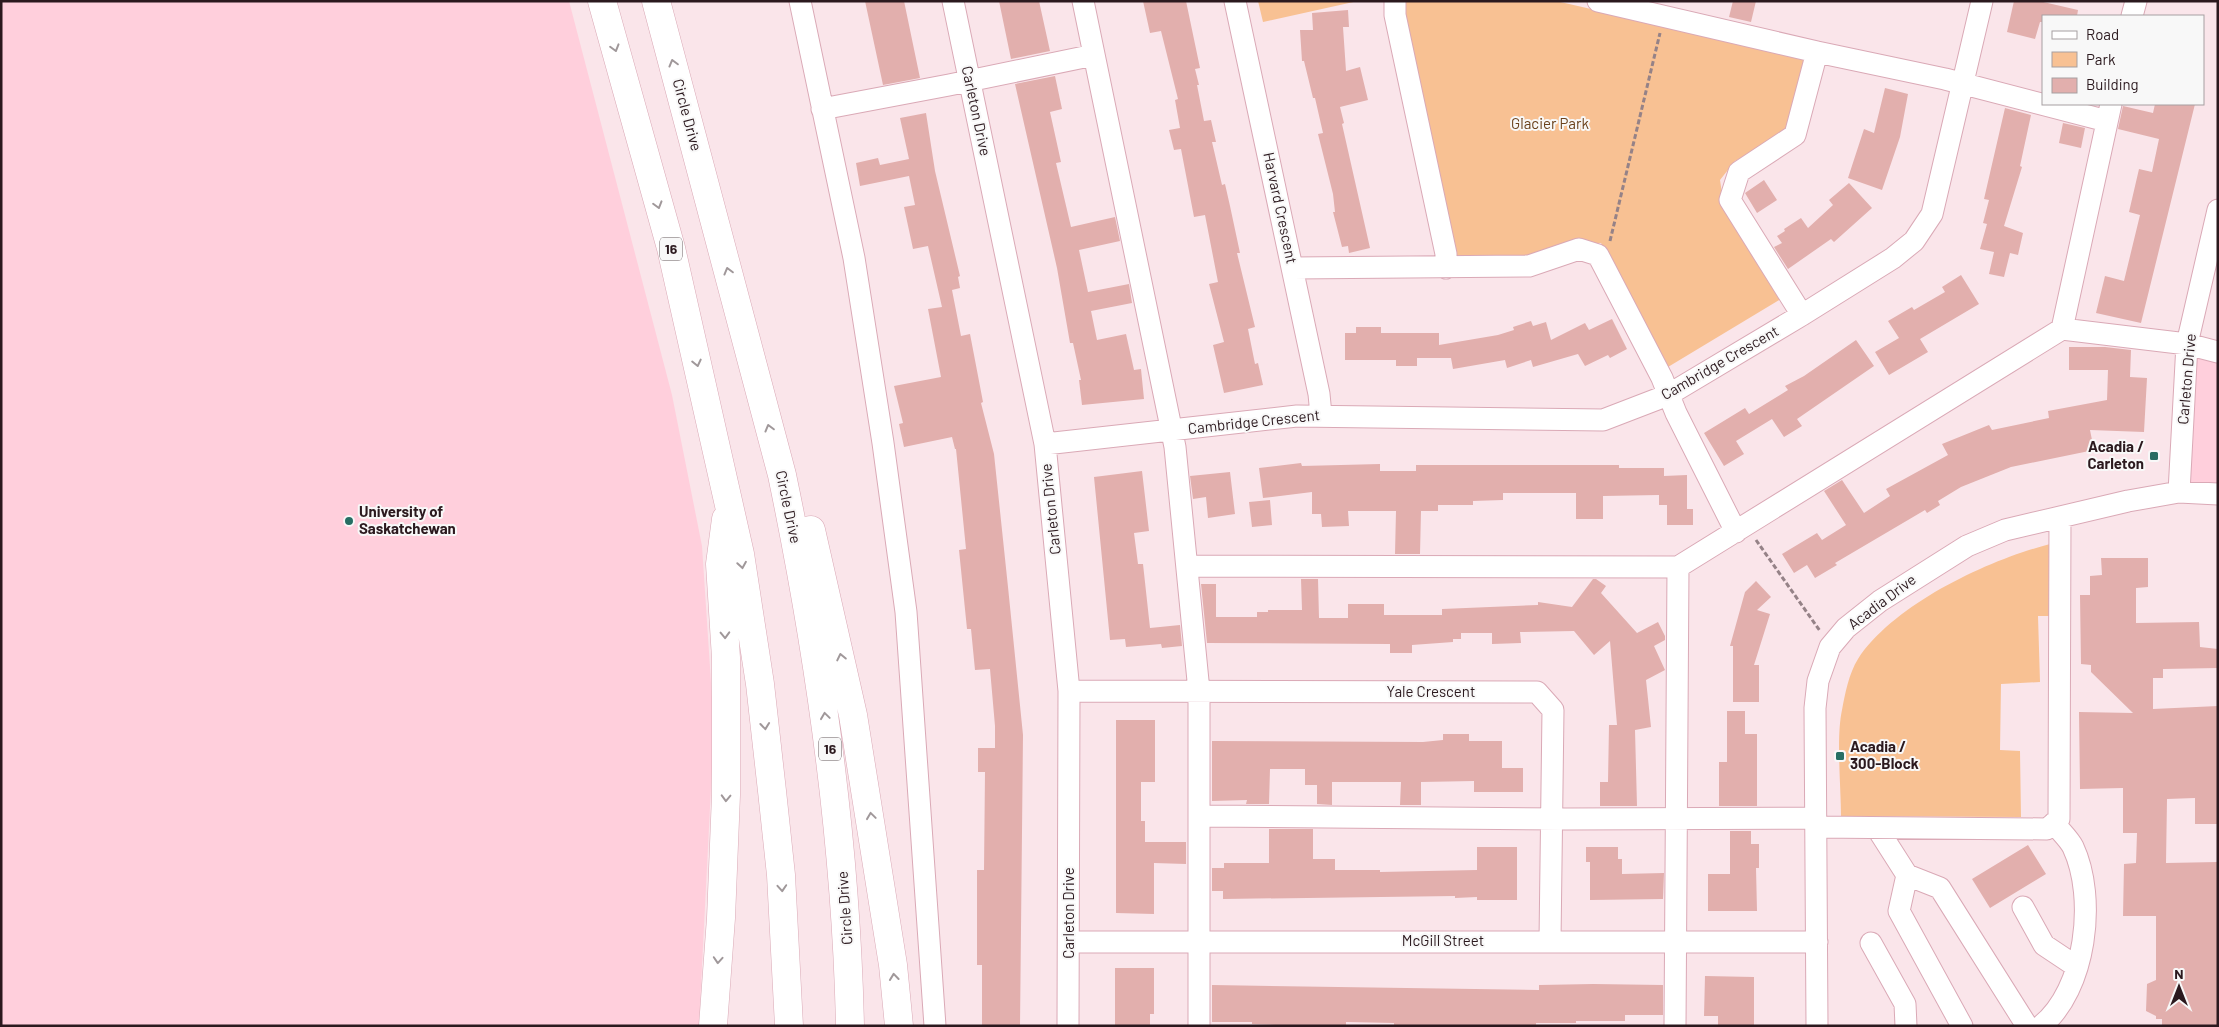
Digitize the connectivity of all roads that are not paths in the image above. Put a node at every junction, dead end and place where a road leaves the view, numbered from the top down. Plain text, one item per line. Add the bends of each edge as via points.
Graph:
1 (602, 1) edge
2 (656, 1) edge
3 (800, 1) edge
4 (953, 1) edge
5 (1083, 1) edge
6 (1235, 1) edge
7 (1395, 1) edge
8 (1598, 1) edge
9 (1982, 1) edge
10 (2136, 1) edge
11 (1657, 11) edge
12 (2132, 15) edge
13 (1817, 52) junction
14 (1094, 55) junction
15 (969, 81) junction
16 (1961, 83) junction
17 (2042, 99) edge
18 (2073, 105) edge
19 (822, 109) junction
20 (2109, 112) edge
21 (2218, 210) edge
22 (1293, 268) junction
23 (1446, 268) junction
24 (1802, 315) junction
25 (2062, 329) junction
26 (2187, 344) junction
27 (2218, 352) edge
28 (1668, 394) junction
29 (1321, 415) junction
30 (1173, 430) junction
31 (1045, 444) junction
32 (782, 475) junction
33 (2179, 492) junction
34 (2218, 494) edge
35 (729, 500) junction
36 (2060, 517) junction
37 (1736, 532) junction
38 (1187, 566) junction
39 (1678, 567) junction
40 (1069, 690) junction
41 (1199, 692) junction
42 (1200, 816) junction
43 (1676, 818) junction
44 (1551, 819) junction
45 (1816, 822) junction
46 (2054, 823) junction
47 (1877, 828) junction
48 (1907, 875) junction
49 (2023, 907) dead end
50 (1550, 941) junction
51 (1069, 942) junction
52 (1199, 942) junction
53 (1817, 942) junction
54 (1675, 943) junction
55 (1871, 943) dead end
56 (2077, 967) junction
57 (713, 1026) edge
58 (789, 1026) edge
59 (850, 1026) edge
60 (899, 1026) edge
61 (935, 1026) edge
62 (1068, 1026) edge
63 (1199, 1026) edge
64 (1675, 1026) edge
65 (1817, 1026) edge
66 (1906, 1026) edge
67 (1962, 1026) edge
68 (2027, 1026) edge
69 (2041, 1026) edge

1 -> 35 highway, 16 via 671,248
32 -> 2 highway, Circle Drive / 16
3 - 19 street
4 - 15 street, Carleton Drive
5 - 14 street
6 - 22 street, Harvard Crescent
7 - 23 street via 1395,15 1446,254
8 - 11 street
9 - 16 street, Cambridge Crescent
10 - 12 street
11 - 13 street
13 - 16 street
13 - 24 street via 1795,135 1738,172 1730,200
14 - 15 street
14 - 30 street
15 - 19 street
15 - 31 street, Carleton Drive
16 - 17 street
16 - 24 street, Cambridge Crescent via 1932,214 1914,241 1893,258
18 - 20 street
19 - 61 street via 855,268 906,612
20 - 25 street
21 - 26 street, Carleton Drive
22 - 23 street
22 - 29 street, Harvard Crescent
23 - 28 street via 1529,266 1579,249 1598,255
24 - 28 street, Cambridge Crescent
25 - 26 street
25 - 37 street
26 - 27 street
26 - 33 street, Carleton Drive
28 - 29 street, Cambridge Crescent via 1602,420
28 - 37 street
29 - 30 street, Cambridge Crescent
30 - 31 street, Cambridge Crescent
30 - 38 street
31 - 40 street, Carleton Drive
59 -> 32 highway, Circle Drive / 16 via 843,873 835,792 813,634
60 -> 32 highway via 868,797 839,646 802,500
33 - 34 street, Acadia Drive
33 - 36 street, Acadia Drive
35 -> 57 highway via 720,564 727,750 721,918
35 -> 58 highway, 16 via 753,631 772,791 781,876
36 - 45 street, Acadia Drive via 2005,530 1967,546 1880,600 1837,637 1818,681 1815,708
36 - 46 street via 2059,819
37 - 39 street
38 - 39 street
38 - 41 street
39 - 43 street
40 - 41 street, Yale Crescent
40 - 51 street, Carleton Drive
41 - 42 street
41 - 44 street, Yale Crescent via 1537,692 1553,710
42 - 44 street
42 - 52 street
43 - 44 street
43 - 45 street
43 - 54 street
44 - 50 street, Yale Crescent
45 - 47 street
45 - 53 street, Acadia Drive
46 - 47 street via 2048,829
46 - 56 street via 2072,846 2082,874 2084,941
47 - 48 street
48 - 67 street via 1899,912
48 - 68 street via 1940,888
49 - 56 street via 2044,945
50 - 52 street, McGill Street
50 - 54 street, McGill Street
51 - 52 street, McGill Street
51 - 62 street, Carleton Drive
52 - 63 street
53 - 54 street, McGill Street
53 - 65 street, Acadia Drive
54 - 64 street
55 - 66 street via 1905,1004
56 - 69 street via 2069,987

